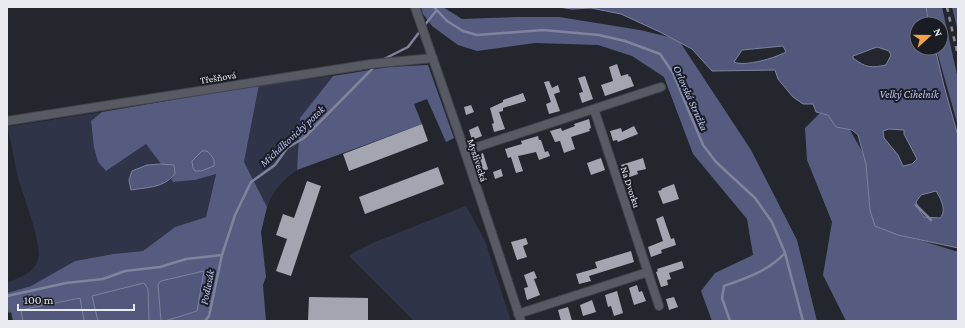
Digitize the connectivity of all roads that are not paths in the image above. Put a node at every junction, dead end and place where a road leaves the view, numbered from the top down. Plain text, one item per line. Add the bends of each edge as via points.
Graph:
1 (415, 7) edge
2 (433, 58) junction
3 (661, 87) dead end
4 (594, 109) junction
5 (7, 121) edge
6 (465, 151) junction
7 (648, 272) junction
8 (659, 306) dead end
9 (520, 318) edge

1 - 2 street, Myslivecká
2 - 5 street, Třešňová via 371,64
2 - 6 street, Myslivecká
3 - 4 street
4 - 6 street
4 - 7 street, Na Dvorku
6 - 9 street, Myslivecká
7 - 8 street, Na Dvorku
7 - 9 street

